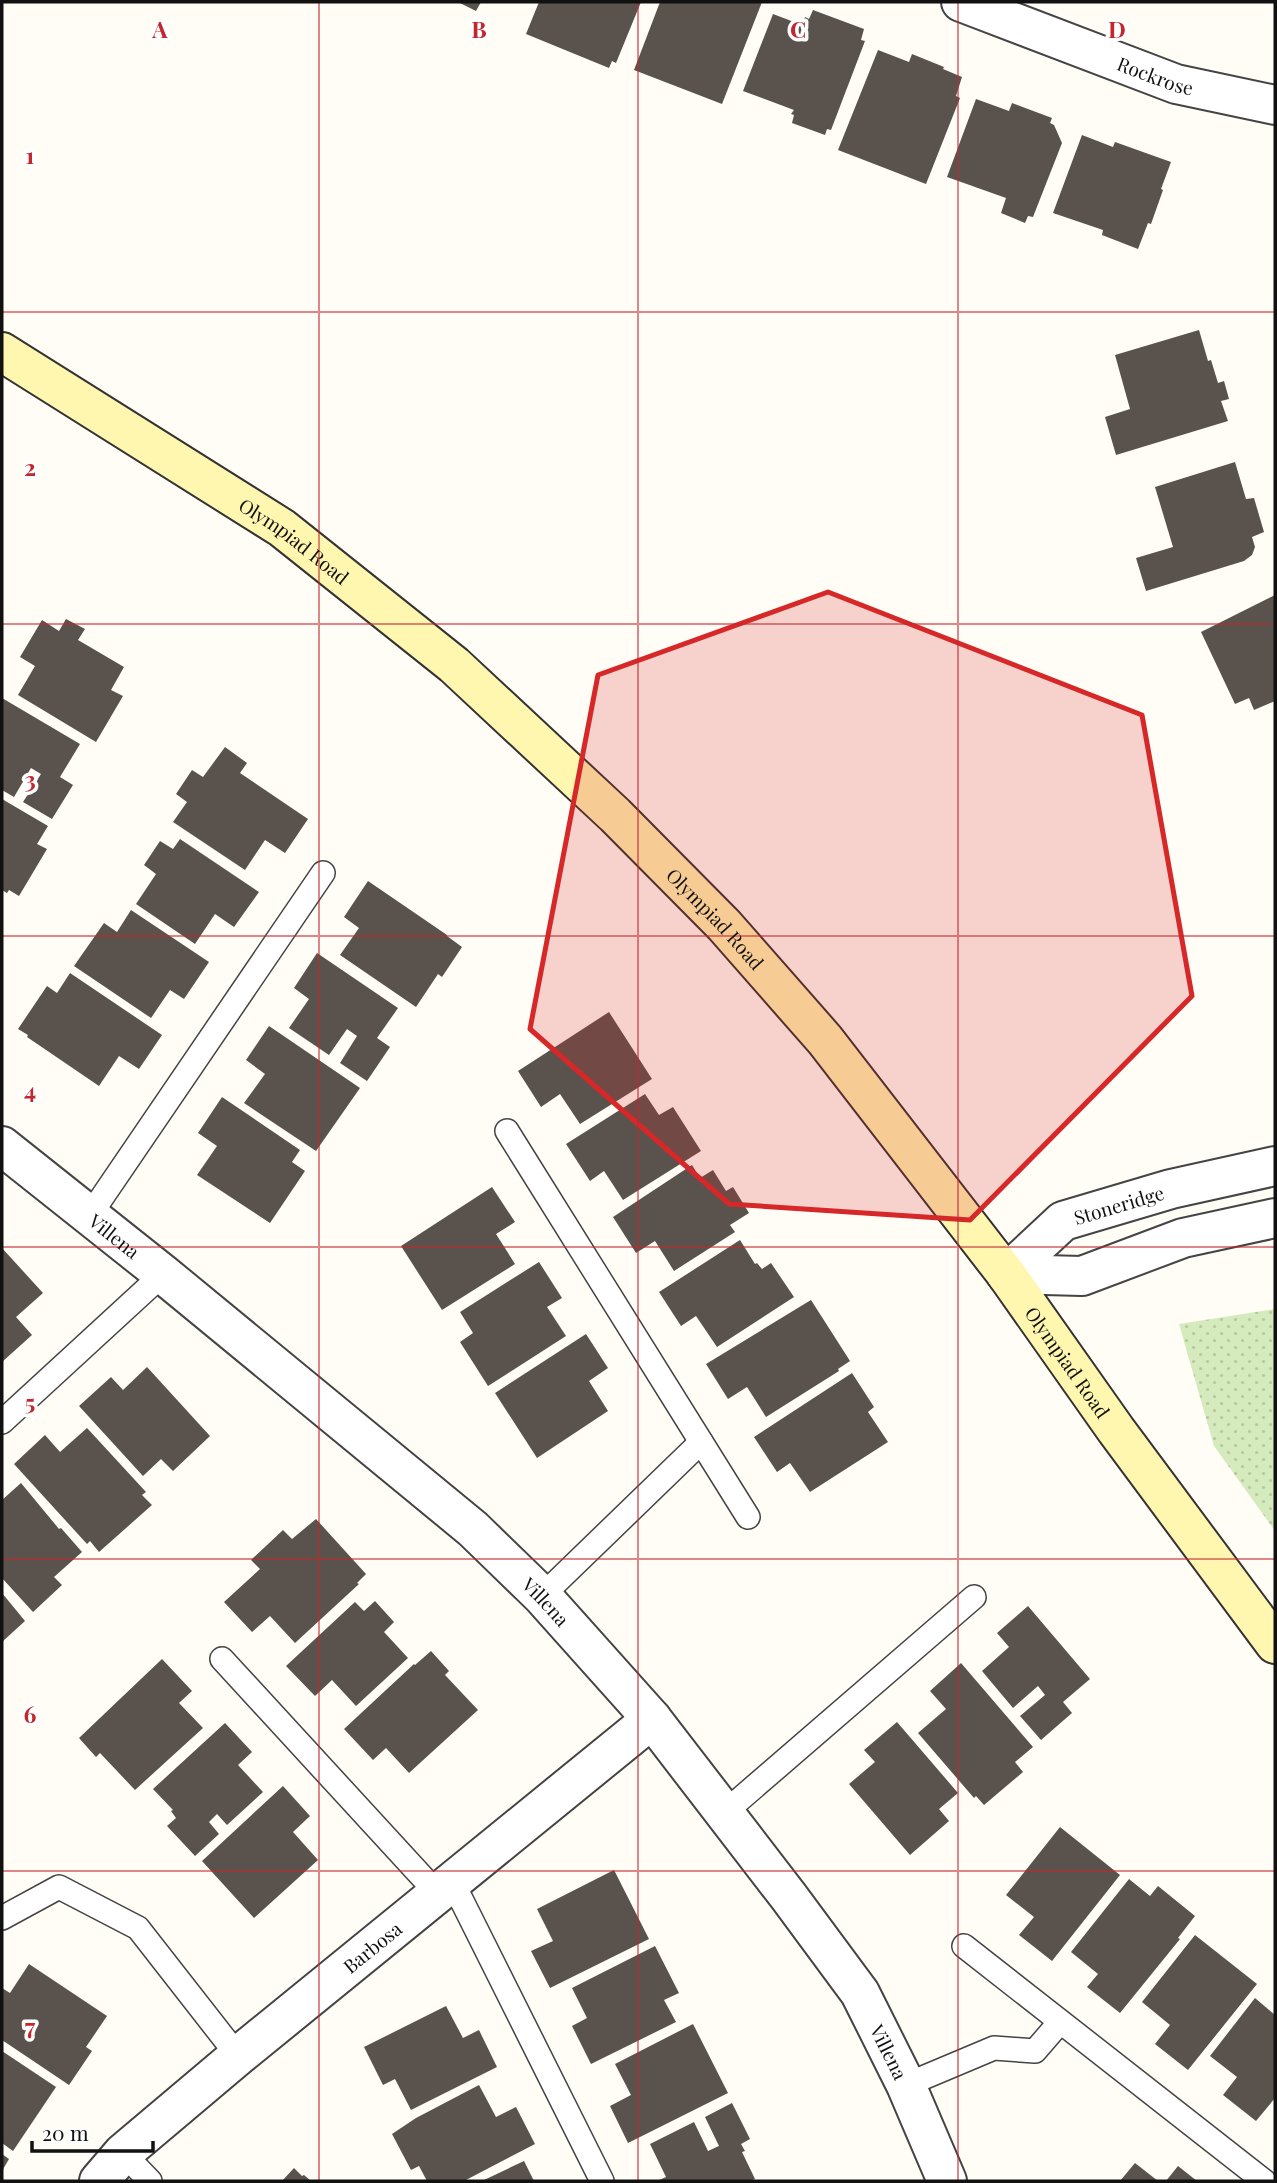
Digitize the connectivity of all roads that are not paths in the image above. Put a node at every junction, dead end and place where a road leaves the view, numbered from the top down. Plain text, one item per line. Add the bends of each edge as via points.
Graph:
1 (961, 2) edge
2 (1275, 104) edge
3 (2, 352) edge
4 (323, 873) dead end
5 (507, 1131) dead end
6 (2, 1146) edge
7 (1275, 1166) edge
8 (1171, 1189) junction
9 (90, 1215) junction
10 (1275, 1218) edge
11 (1189, 1237) junction
12 (163, 1274) junction
13 (1006, 1274) junction
14 (2, 1422) edge
15 (701, 1442) junction
16 (748, 1517) dead end
17 (542, 1596) junction
18 (974, 1597) dead end
19 (1275, 1644) edge
20 (222, 1659) dead end
21 (652, 1719) junction
22 (724, 1813) junction
23 (445, 1887) junction
24 (2, 1918) edge
25 (964, 1946) dead end
26 (1060, 2022) junction
27 (238, 2056) junction
28 (906, 2085) junction
29 (111, 2167) edge
30 (150, 2181) edge
31 (601, 2181) edge
32 (947, 2181) edge
33 (1264, 2181) edge

1 - 2 street, Rockrose via 1176,84
3 - 13 main road, Olympiad Road via 282,528 454,665 615,815 724,925 825,1040
4 - 9 lane
5 - 15 lane
6 - 9 street, Villena
7 - 8 street, Stoneridge
8 - 11 street
8 - 13 street, Stoneridge via 1063,1221
9 - 12 street, Villena
10 - 11 street
11 - 13 street via 1082,1276
12 - 14 lane
12 - 17 street, Villena via 473,1529
13 - 19 main road, Olympiad Road
15 - 16 lane
15 - 17 lane
17 - 21 street, Villena
18 - 22 lane
20 - 23 lane
21 - 22 street, Villena
21 - 23 street, Barbosa
22 - 28 street, Villena via 860,1993
23 - 27 street, Barbosa
23 - 31 lane
24 - 27 lane via 58,1887 138,1928
25 - 26 lane
26 - 28 lane via 1035,2051 994,2048
26 - 33 lane
27 - 29 street, Barbosa
28 - 32 street, Villena
29 - 30 lane

